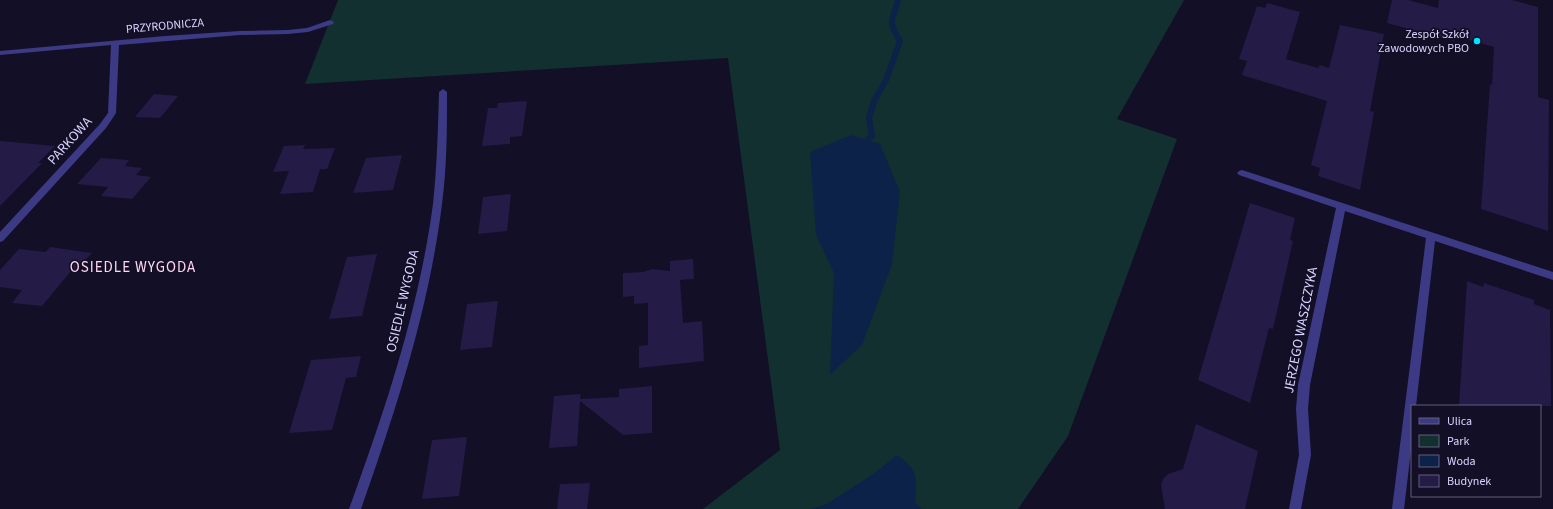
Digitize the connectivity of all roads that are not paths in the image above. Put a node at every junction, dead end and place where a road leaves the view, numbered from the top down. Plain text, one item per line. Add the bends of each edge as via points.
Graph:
1 (330, 22) dead end
2 (115, 43) junction
3 (0, 52) edge
4 (443, 92) dead end
5 (1242, 173) dead end
6 (1341, 205) junction
7 (1430, 235) junction
8 (0, 238) edge
9 (1553, 276) edge
10 (355, 509) edge
11 (1295, 509) edge
12 (1398, 509) edge

1 - 2 street, PRZYRODNICZA via 308,30 172,37
2 - 3 street, PRZYRODNICZA
2 - 8 street, PARKOWA via 112,113
4 - 10 street, OSIEDLE WYGODA via 441,173 423,288 398,385
5 - 6 street
6 - 7 street
6 - 11 street, JERZEGO WASZCZYKA via 1304,385 1302,409 1305,455
7 - 9 street
7 - 12 street

